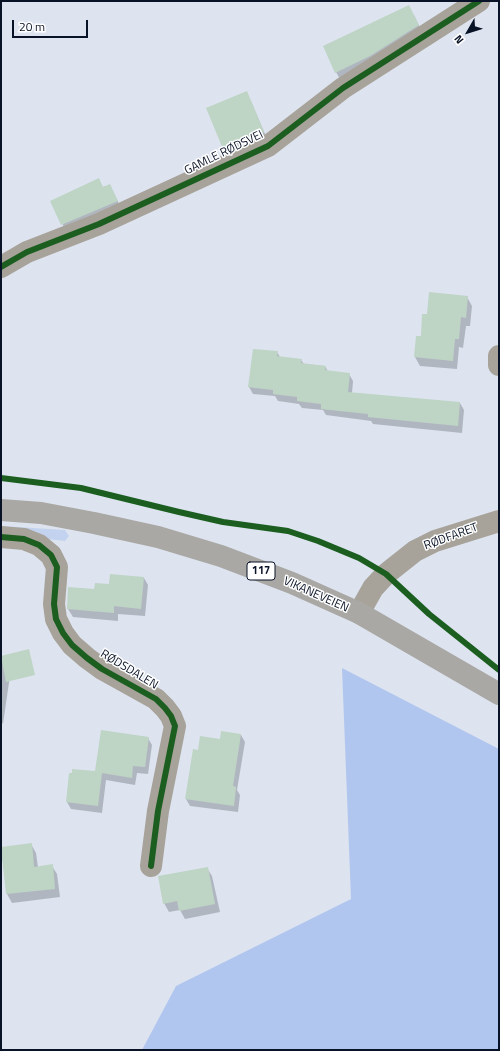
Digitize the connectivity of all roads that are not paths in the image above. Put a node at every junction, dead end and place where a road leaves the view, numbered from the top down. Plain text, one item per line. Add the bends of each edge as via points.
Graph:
1 (479, 1) edge
2 (1, 267) edge
3 (499, 356) edge
4 (499, 365) edge
5 (1, 510) edge
6 (499, 521) edge
7 (1, 537) edge
8 (358, 613) junction
9 (499, 694) edge
10 (151, 866) dead end

1 - 2 street, GAMLE RØDSVEI via 343,88 268,146 99,224 28,252
3 - 4 street
5 - 8 main road, VIKANEVEIEN / 117 via 41,513 158,537 292,583
6 - 8 street, RØDFARET via 435,541 414,551 386,574
7 - 10 street, RØDSDALEN via 24,539 39,545 51,555 57,567 54,604 56,619 63,633 86,658 156,699 171,716 175,726 158,811
8 - 9 main road, VIKANEVEIEN / 117

